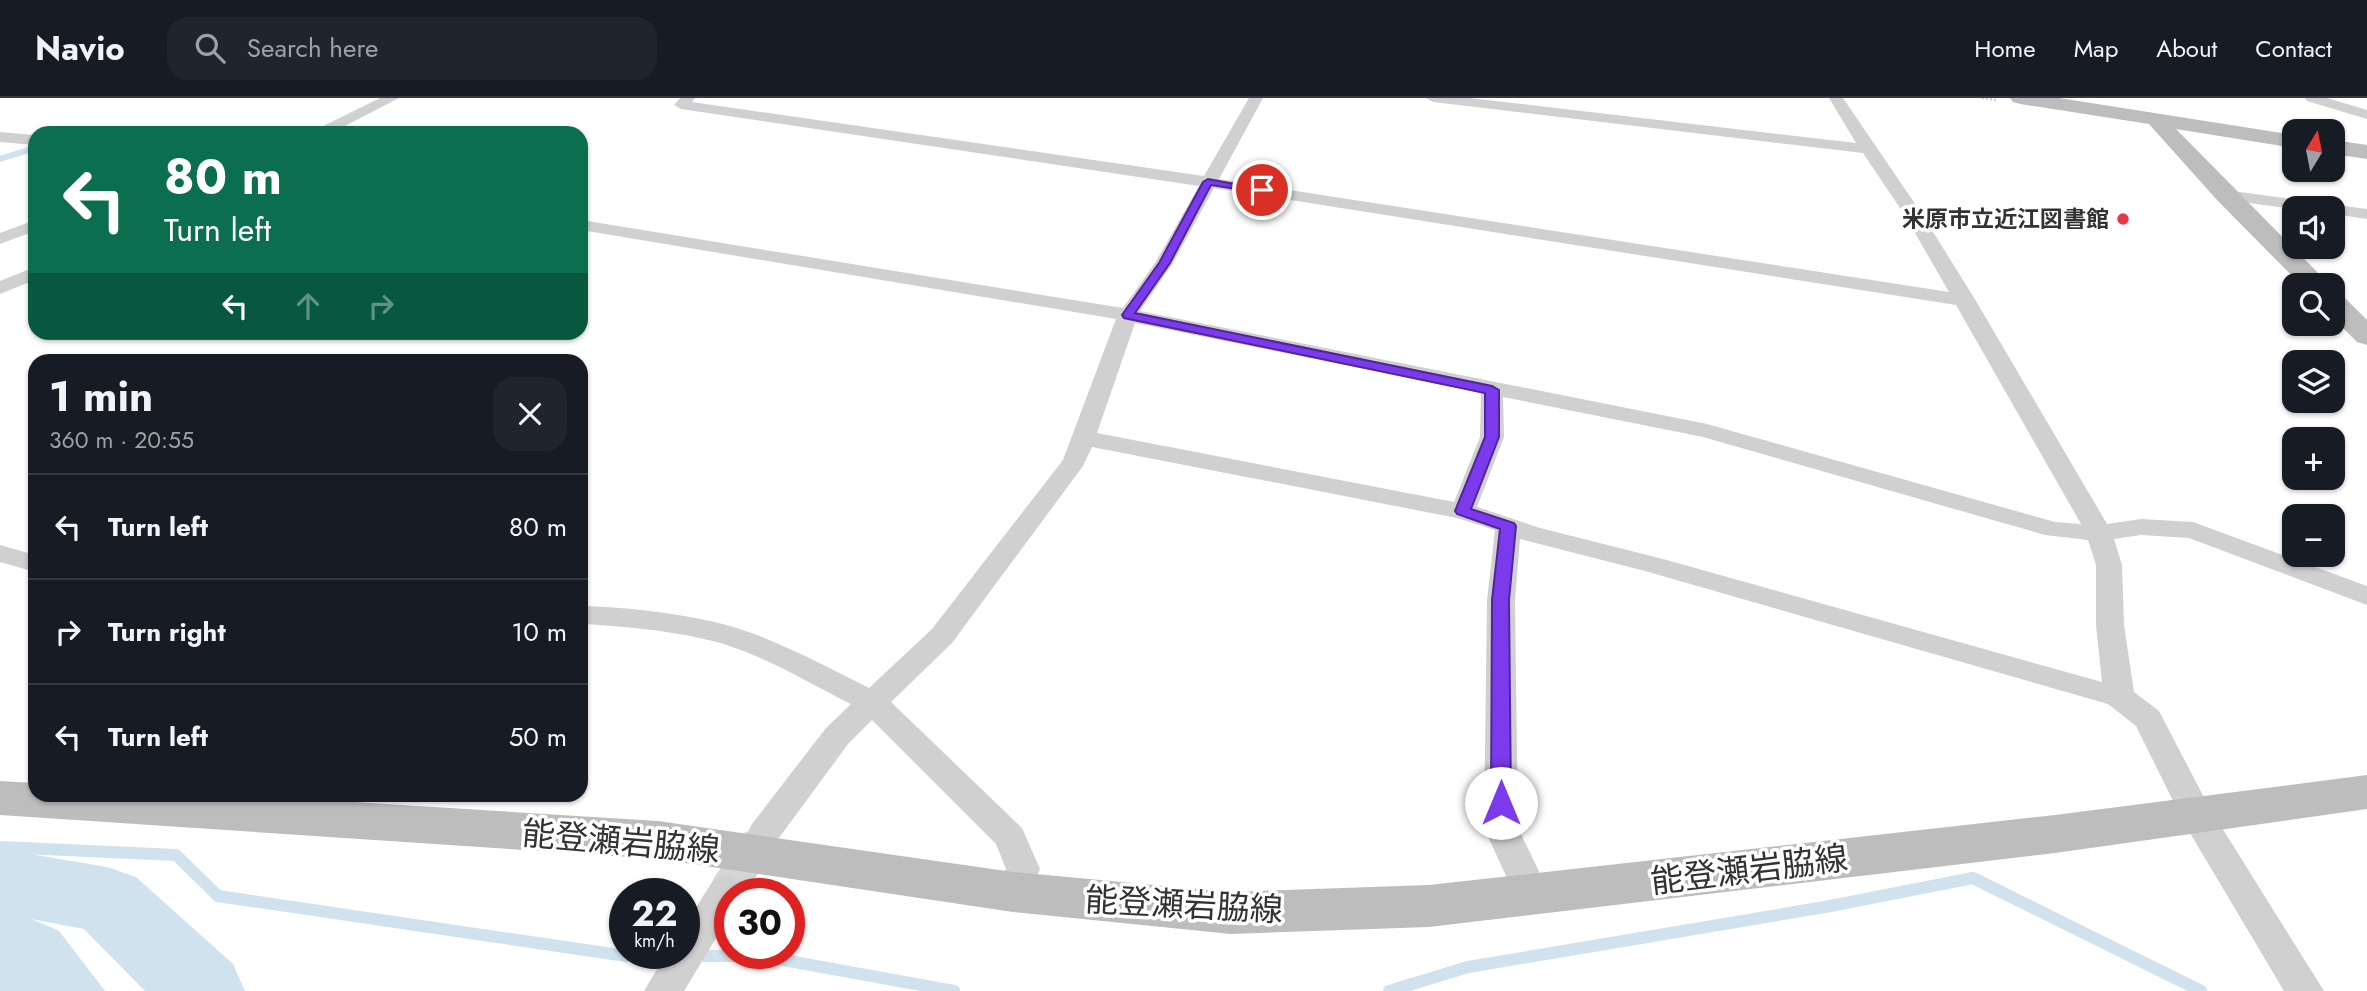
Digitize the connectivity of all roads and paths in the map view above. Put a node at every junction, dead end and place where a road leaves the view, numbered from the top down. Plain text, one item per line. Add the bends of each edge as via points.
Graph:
1 (392, 98) edge
2 (688, 98) edge
3 (1256, 98) edge
4 (1433, 98) edge
5 (1836, 98) edge
6 (2020, 98) edge
7 (2312, 98) edge
8 (2367, 114) edge
9 (2156, 120) junction
10 (332, 126) edge
11 (0, 137) edge
12 (28, 139) edge
13 (2282, 139) edge
14 (1868, 149) junction
15 (2345, 149) edge
16 (2367, 152) edge
17 (1208, 182) junction
18 (2225, 195) junction
19 (2282, 202) edge
20 (2345, 211) edge
21 (2367, 214) edge
22 (588, 226) edge
23 (28, 228) edge
24 (0, 239) edge
25 (2304, 273) edge
26 (28, 276) edge
27 (0, 288) edge
28 (1966, 301) junction
29 (2345, 314) edge
30 (1128, 315) junction
31 (2367, 336) edge
32 (1492, 390) junction
33 (1084, 438) junction
34 (1463, 511) junction
35 (1508, 526) junction
36 (2099, 533) junction
37 (0, 553) edge
38 (28, 562) edge
39 (2367, 596) edge
40 (588, 615) edge
41 (2119, 697) junction
42 (872, 702) junction
43 (2367, 792) edge
44 (0, 798) edge
45 (28, 800) edge
46 (63, 802) edge
47 (2196, 814) junction
48 (764, 833) tunnel mouth
49 (1013, 892) junction
50 (1532, 894) junction
51 (714, 910) edge
52 (663, 991) edge
53 (2305, 991) edge

1 - 10 street
2 - 17 street via 681,105
3 - 17 street
4 - 14 street
5 - 14 street
6 - 9 main road
7 - 8 street
9 - 13 main road
9 - 18 main road
11 - 12 street
14 - 28 street
15 - 16 main road
17 - 28 street
17 - 30 street via 1164,263
18 - 19 street
18 - 25 main road
20 - 21 street
22 - 30 street
23 - 24 street
26 - 27 street
28 - 36 street
29 - 31 main road
30 - 32 street
30 - 33 street
32 - 34 street via 1492,437
32 - 36 street via 1707,431 2054,530
33 - 34 street
33 - 42 street via 1075,461 942,636
34 - 35 street
35 - 41 street
35 - 50 street via 1501,600 1502,828
36 - 39 street via 2141,527 2193,530
36 - 41 street via 2109,565 2110,625
37 - 38 street
40 - 42 street via 709,630 771,652
41 - 47 street via 2148,719
42 - 48 street via 837,736
42 - 49 street via 1010,837 1023,869
43 - 47 main road, 能登瀬岩脇線
44 - 45 main road, 能登瀬岩脇線
46 - 49 main road, 能登瀬岩脇線 via 658,840
47 - 50 main road, 能登瀬岩脇線
47 - 53 street
49 - 50 main road, 能登瀬岩脇線 via 1231,913 1429,905
51 - 52 street

